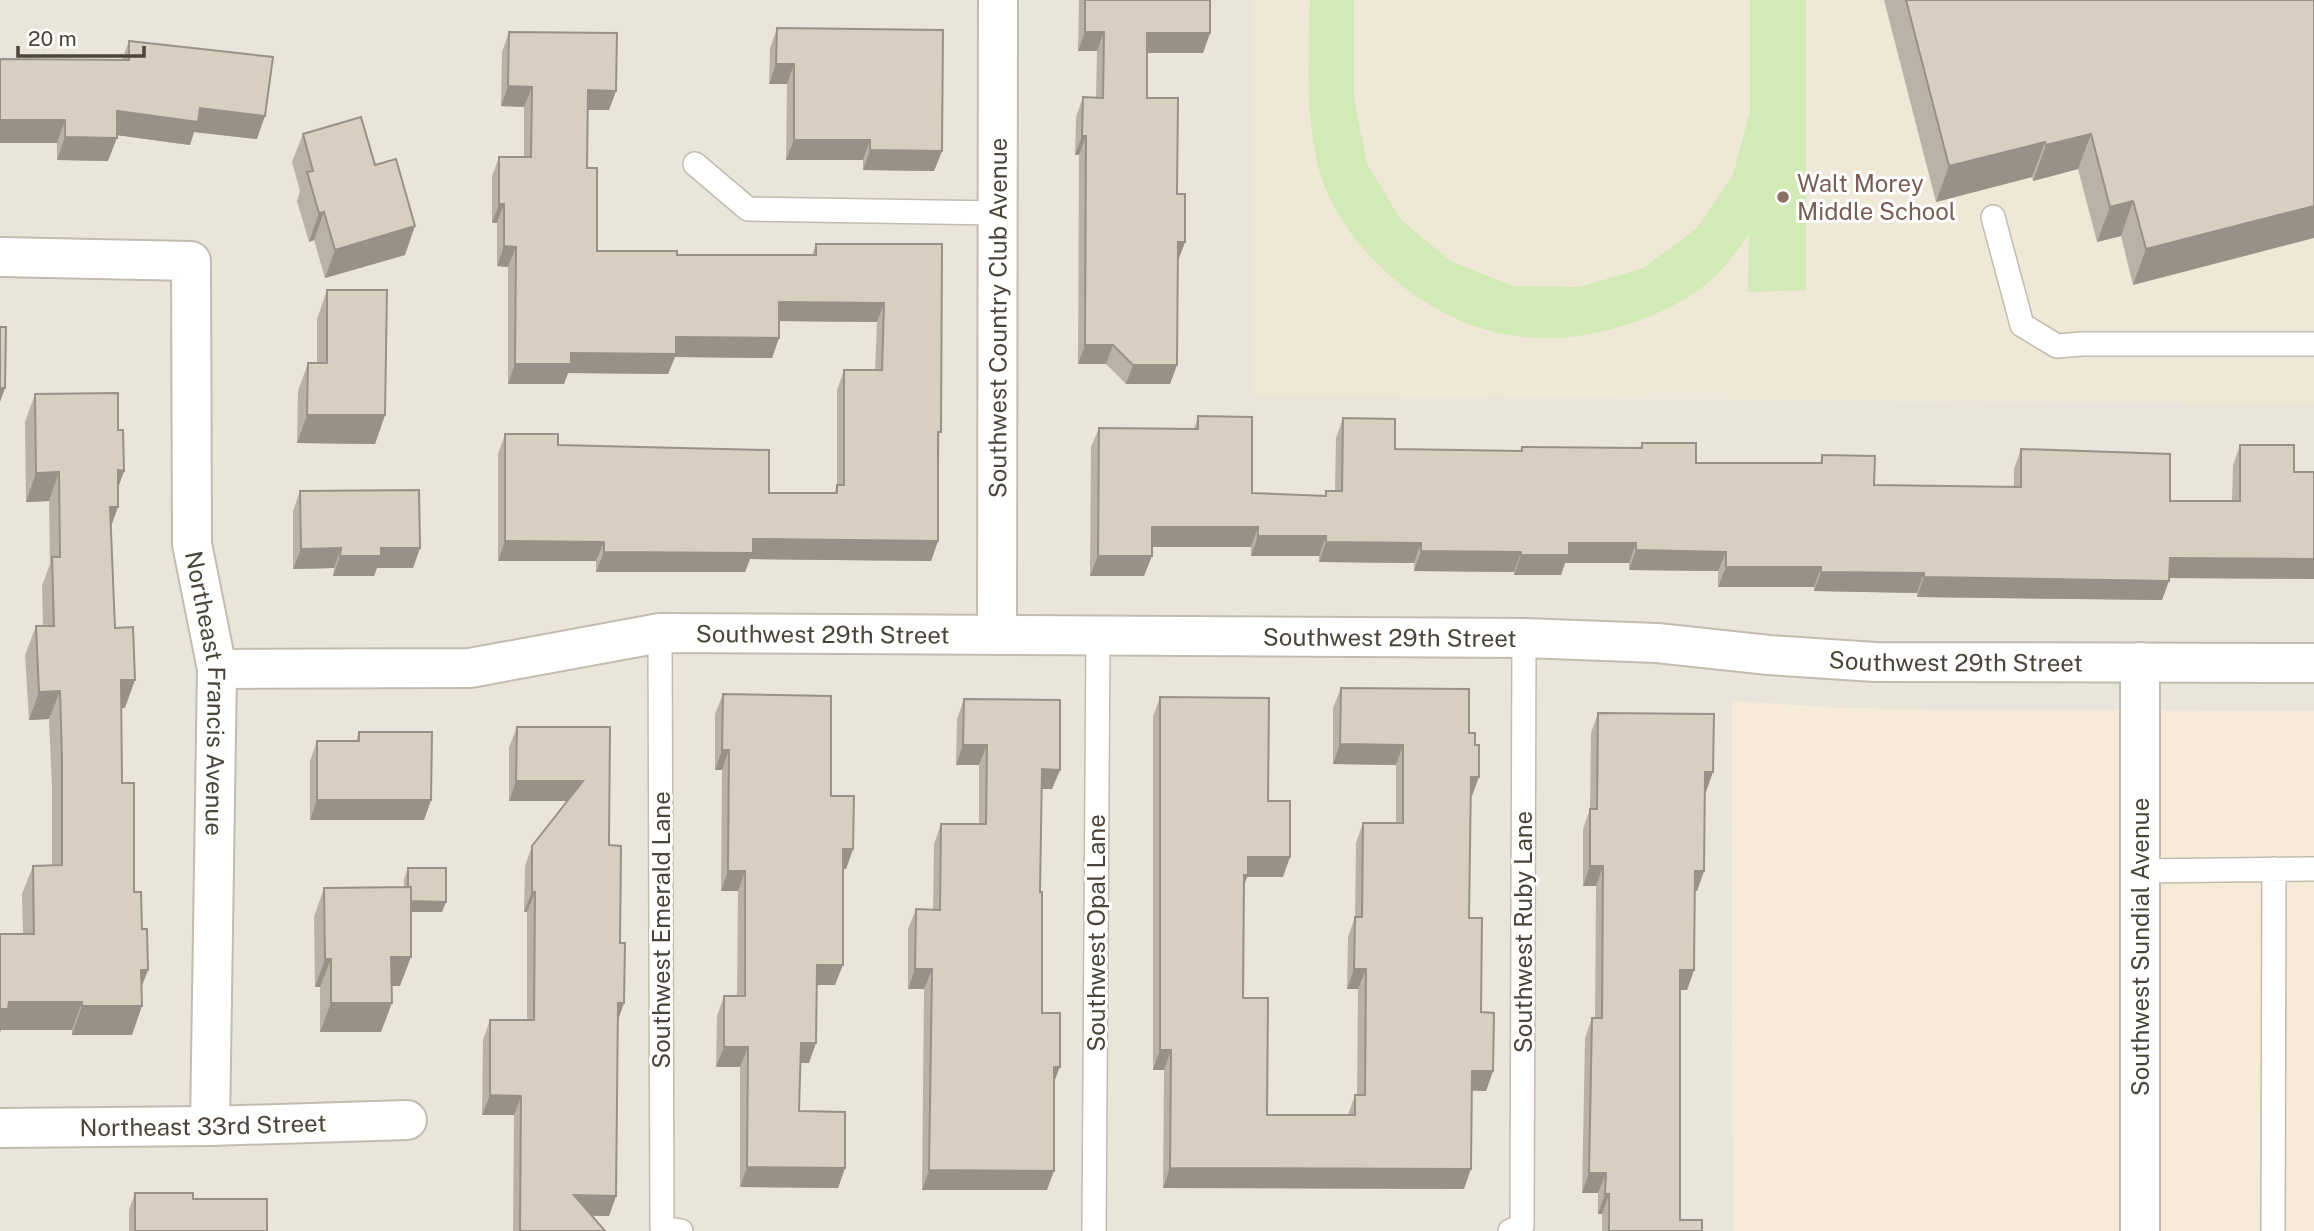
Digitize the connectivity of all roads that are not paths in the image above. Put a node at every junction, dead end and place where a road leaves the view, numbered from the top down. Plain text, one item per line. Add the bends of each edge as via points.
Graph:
1 (998, 0) edge
2 (695, 164) dead end
3 (998, 213) junction
4 (1993, 217) dead end
5 (0, 257) edge
6 (2314, 344) edge
7 (660, 633) junction
8 (997, 635) junction
9 (1098, 636) junction
10 (1524, 638) junction
11 (2140, 662) junction
12 (2314, 663) edge
13 (217, 669) junction
14 (2314, 869) edge
15 (2274, 870) junction
16 (2140, 871) junction
17 (407, 1120) dead end
18 (210, 1126) junction
19 (0, 1128) edge
20 (1516, 1228) edge
21 (672, 1229) edge
22 (1094, 1231) edge
23 (2140, 1231) edge
24 (2273, 1231) edge

1 - 3 street, Southwest Country Club Avenue
2 - 3 lane via 748,209
3 - 8 street, Southwest Country Club Avenue
4 - 6 lane via 2022,325 2056,346
5 - 13 street, Northeast Francis Avenue via 191,261 192,544
7 - 8 street, Southwest 29th Street
7 - 13 street, Southwest 29th Street via 470,668
7 - 21 lane, Southwest Emerald Lane
8 - 9 street, Southwest 29th Street
9 - 10 street, Southwest 29th Street
9 - 22 lane, Southwest Opal Lane
10 - 11 street, Southwest 29th Street via 1657,643 1875,662
10 - 20 lane, Southwest Ruby Lane
11 - 12 street, Southwest 29th Street
11 - 16 street, Southwest Sundial Avenue
13 - 18 street, Northeast Francis Avenue
14 - 15 lane
15 - 16 lane
15 - 24 lane
16 - 23 street, Southwest Sundial Avenue
17 - 18 street, Northeast 33rd Street
18 - 19 street, Northeast 33rd Street

